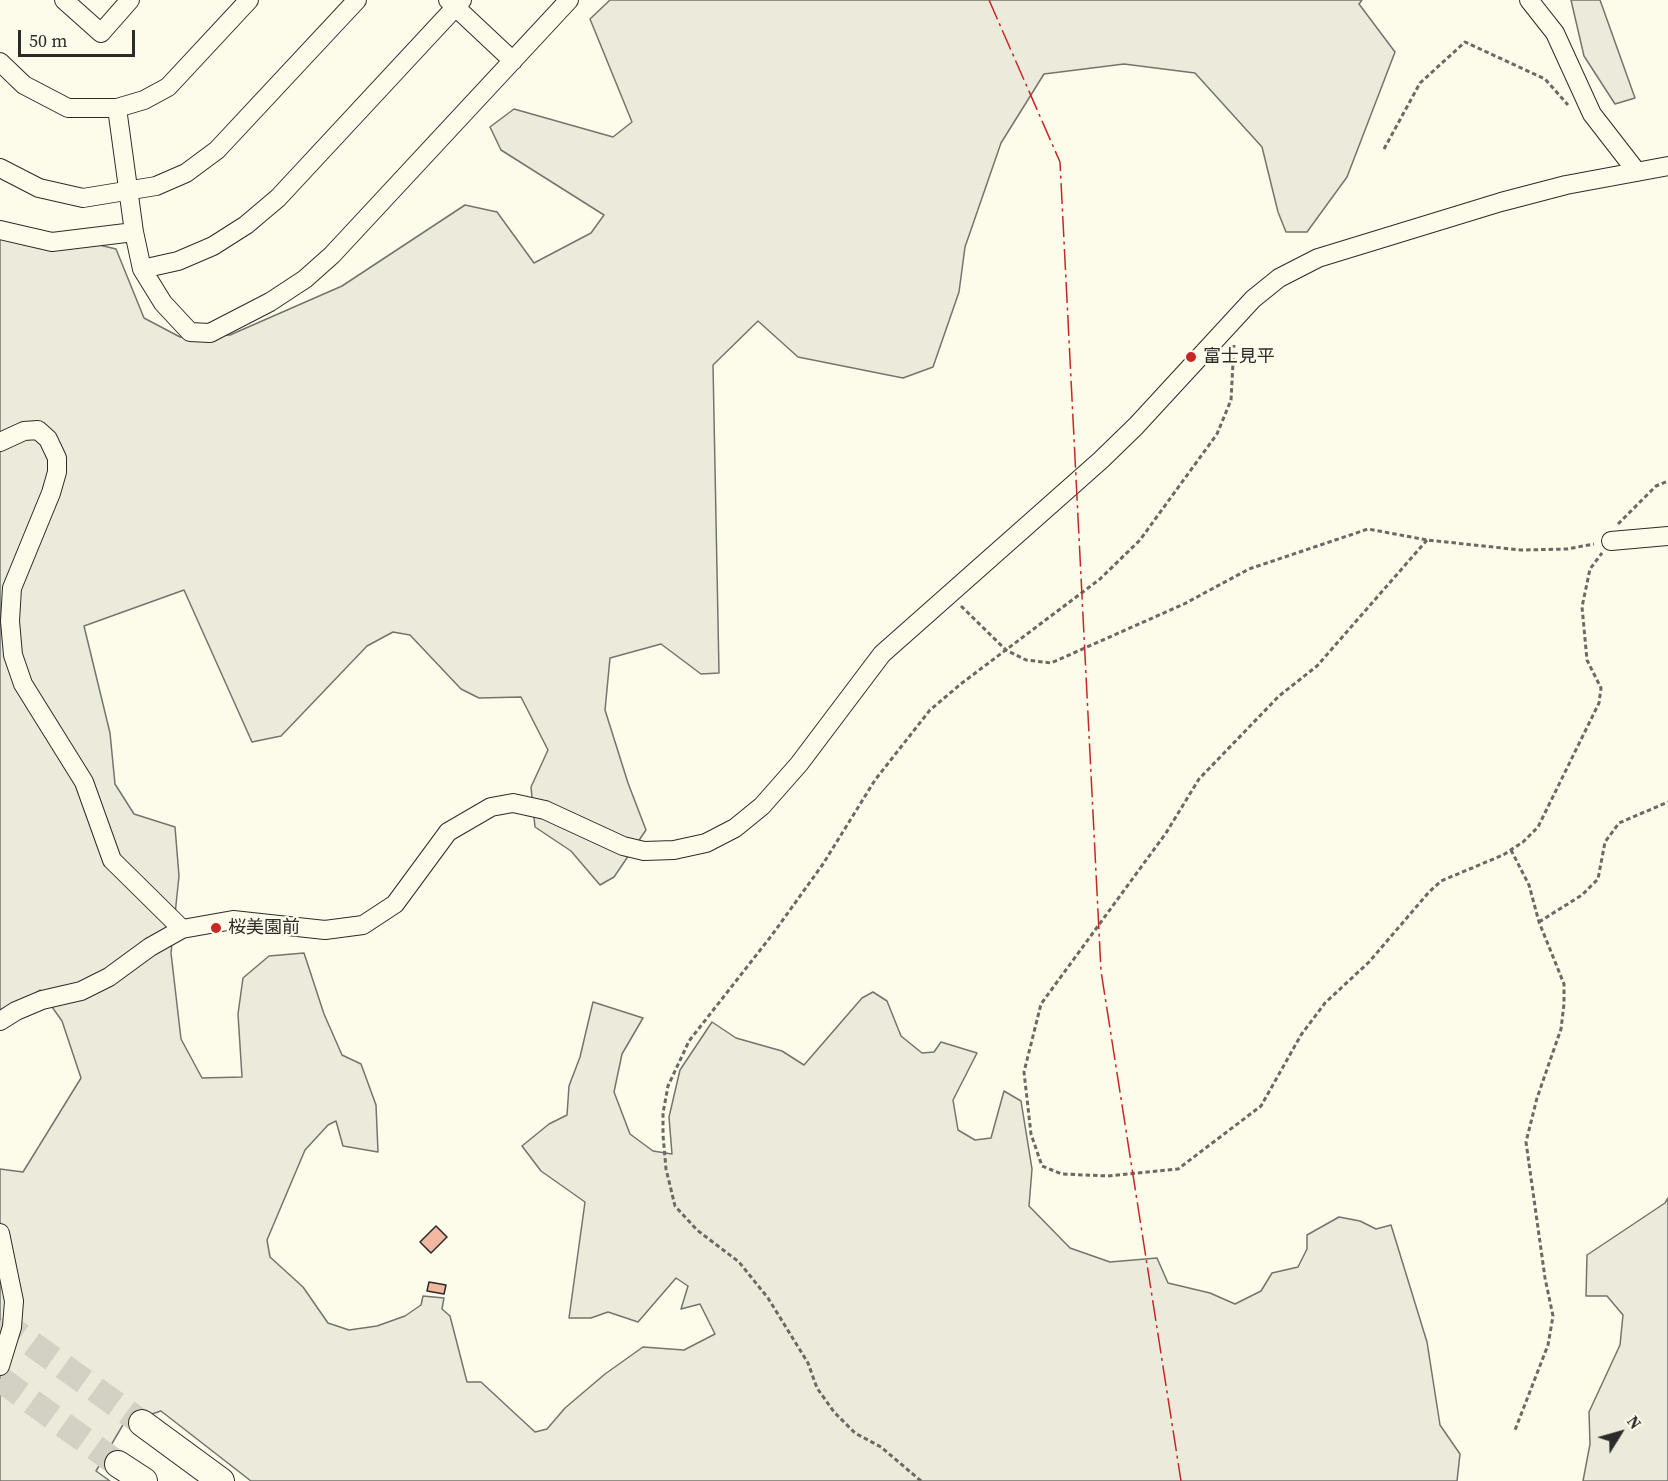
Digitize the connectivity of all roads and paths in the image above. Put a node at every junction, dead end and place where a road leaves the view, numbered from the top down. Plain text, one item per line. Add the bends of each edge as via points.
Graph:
1 (64, 0) edge
2 (130, 0) edge
3 (249, 0) edge
4 (357, 0) edge
5 (569, 0) edge
6 (1529, 0) edge
7 (455, 2) edge
8 (513, 61) junction
9 (0, 62) edge
10 (117, 108) junction
11 (1592, 114) junction
12 (1384, 149) dead end
13 (1668, 166) edge
14 (0, 168) edge
15 (1637, 172) junction
16 (129, 192) junction
17 (0, 230) edge
18 (134, 232) junction
19 (142, 269) junction
20 (1232, 322) junction
21 (0, 442) edge
22 (1668, 481) edge
23 (1668, 536) edge
24 (1427, 540) junction
25 (1611, 541) junction
26 (949, 594) junction
27 (1006, 650) junction
28 (1668, 802) edge
29 (1511, 850) junction
30 (1539, 922) junction
31 (182, 929) junction
32 (0, 1021) edge
33 (0, 1233) edge
34 (0, 1366) edge
35 (141, 1423) tunnel mouth
36 (1515, 1430) dead end
37 (118, 1464) tunnel mouth
38 (144, 1481) edge
39 (221, 1481) edge
40 (921, 1481) edge

1 - 2 street via 101,33
3 - 10 street via 168,87
4 - 16 street via 217,150 186,173
5 - 8 street
6 - 11 street via 1555,33
7 - 8 street
7 - 19 street via 278,198 213,246 177,261
8 - 19 street via 332,255 270,302 210,333 190,332 163,303
9 - 10 street via 24,85 68,108
10 - 16 street
11 - 12 path via 1569,106 1545,80 1465,42 1420,82
11 - 15 street
13 - 15 street
14 - 16 street via 39,188 83,198
15 - 20 street via 1566,185 1318,258 1279,278
16 - 18 street
17 - 18 street via 52,242
18 - 19 street
20 - 26 street via 1136,426
20 - 27 path via 1231,400 1212,442 1140,540 1100,579
21 - 31 street via 24,431 38,430 48,439 57,458 51,494 12,588 13,655 22,684 84,782 112,860
22 - 25 path via 1656,486 1618,523
23 - 25 street
24 - 25 path via 1521,550 1567,549
24 - 27 path via 1368,530 1249,569 1184,604 1051,663 1026,660
24 - 29 path via 1317,666 1279,696 1199,778 1166,833 1041,1004 1024,1072 1031,1134 1042,1166 1062,1174 1108,1176 1178,1169 1261,1106 1301,1035 1325,1003 1369,962 1429,892 1441,881
25 - 29 path via 1590,569 1582,607 1587,660 1601,688 1599,703 1538,827
26 - 27 path
26 - 31 street via 882,654 799,764 762,806 735,828 706,843 644,851 623,846 545,810 513,803 491,807 448,831 395,904 363,925 325,930 233,920
27 - 40 path via 930,710 875,780 817,873 688,1041 668,1086 663,1113 666,1169 675,1206 697,1230 739,1262 768,1298 834,1412 855,1433 881,1447
28 - 30 path via 1619,824 1605,842 1598,879 1582,895
29 - 30 path via 1529,885
30 - 36 path via 1564,984 1561,1029 1526,1142 1553,1317 1548,1345
31 - 32 street via 109,977 81,991 42,1000
33 - 34 street via 14,1301 12,1327
35 - 39 highway
37 - 38 highway

